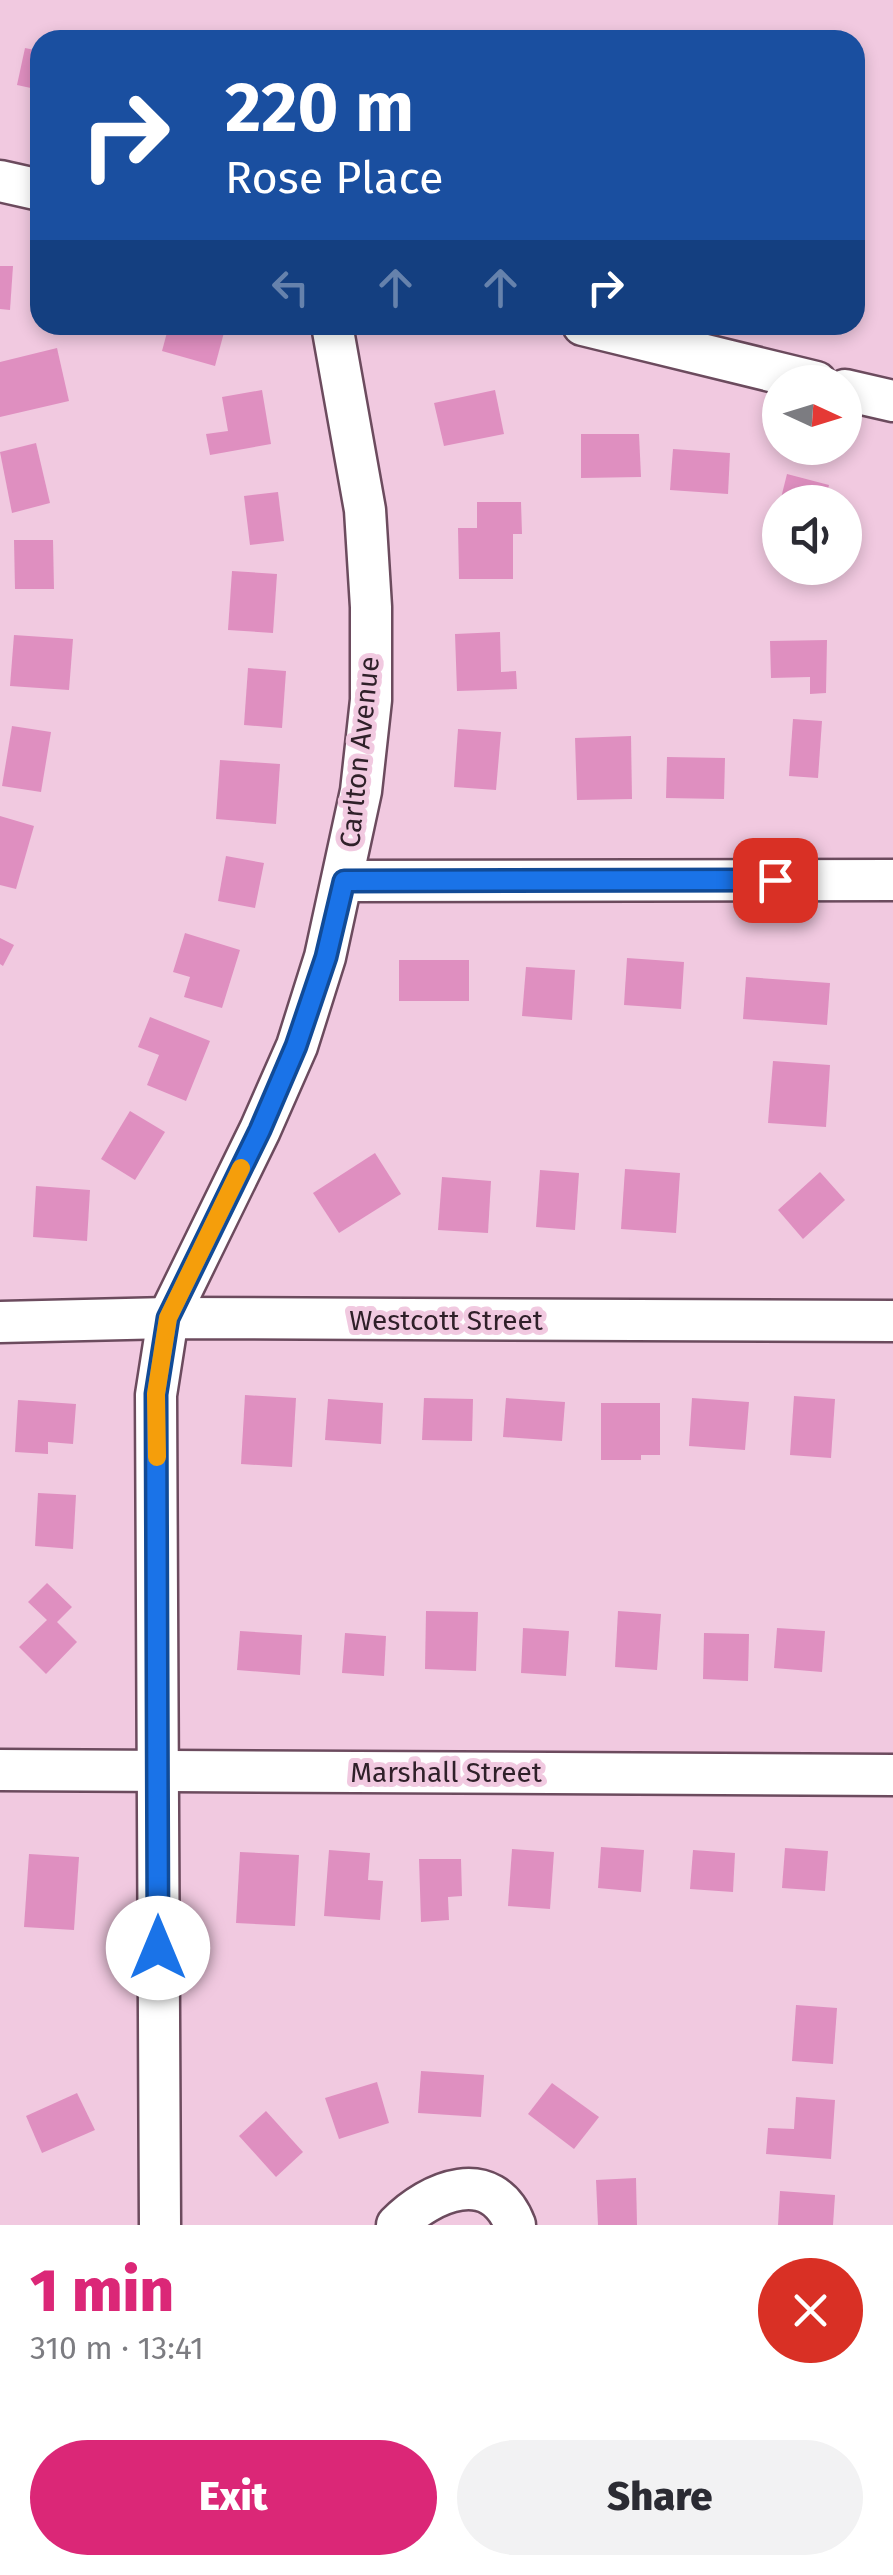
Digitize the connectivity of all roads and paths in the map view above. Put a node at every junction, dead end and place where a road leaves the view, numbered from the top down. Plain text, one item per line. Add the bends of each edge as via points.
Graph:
1 (0, 180) edge
2 (30, 188) edge
3 (334, 335) edge
4 (624, 335) edge
5 (762, 369) edge
6 (862, 394) edge
7 (893, 402) edge
8 (893, 880) edge
9 (344, 881) junction
10 (168, 1318) junction
11 (893, 1321) edge
12 (0, 1322) edge
13 (0, 1770) edge
14 (159, 1771) junction
15 (893, 1774) edge
16 (160, 2225) edge
17 (398, 2225) edge
18 (515, 2225) edge

1 - 2 street
3 - 9 street, Carlton Avenue via 365,510 371,606 369,718
4 - 5 street
6 - 7 street
8 - 9 street
9 - 10 street, Carlton Avenue via 296,1046
10 - 11 street, Westcott Street
10 - 12 street, Westcott Street
10 - 14 street, Carlton Avenue via 156,1394
13 - 14 street, Marshall Street
14 - 15 street, Marshall Street
14 - 16 street, Carlton Avenue
17 - 18 street via 427,2200 469,2188 500,2202

